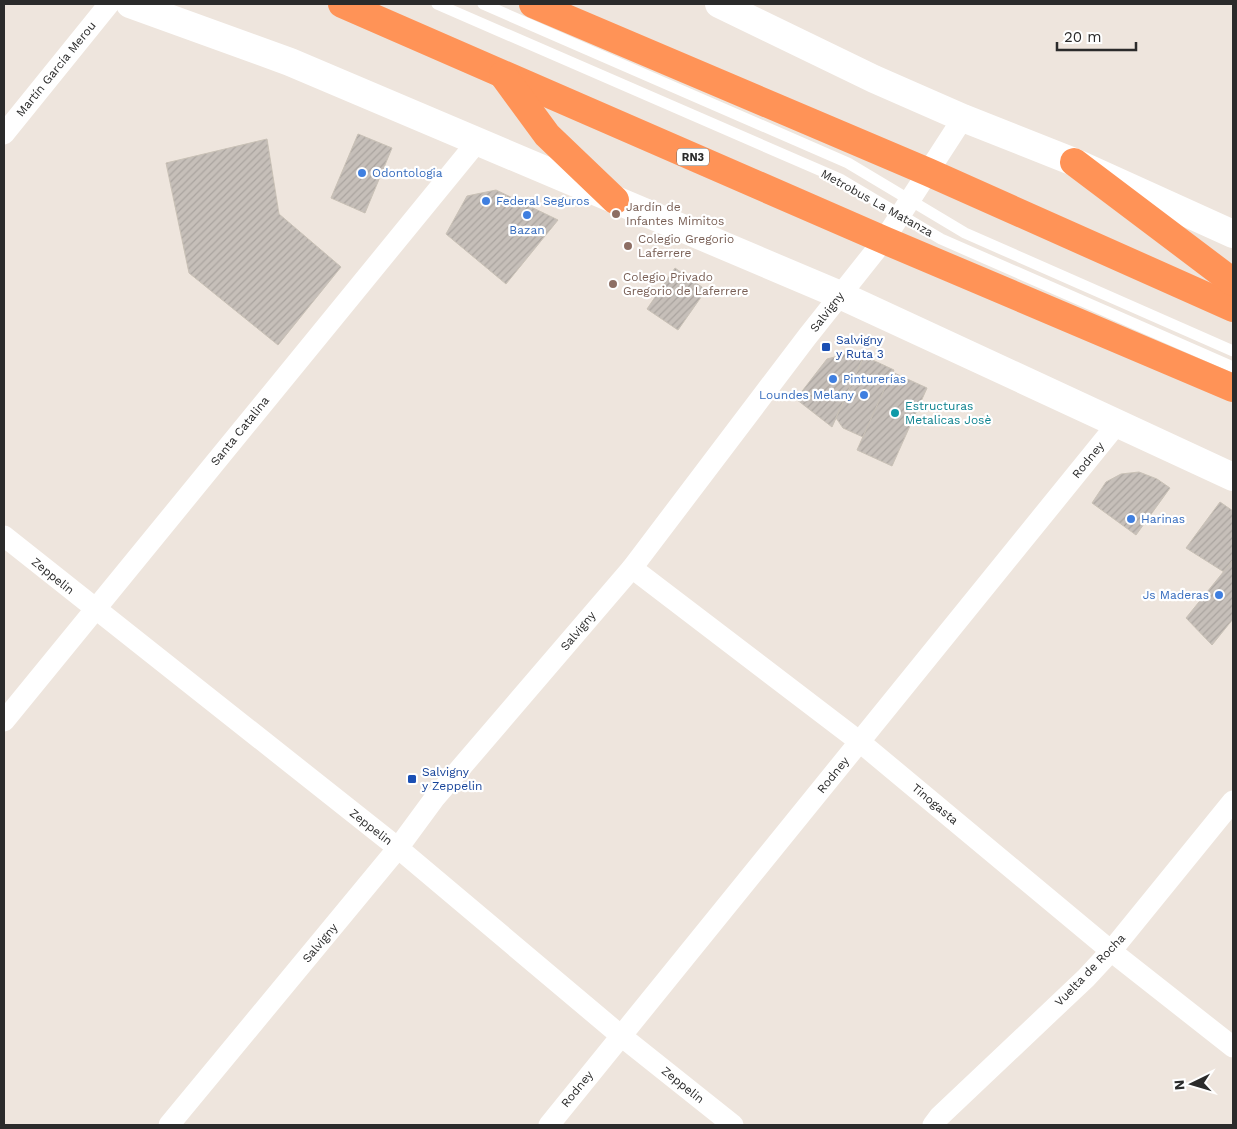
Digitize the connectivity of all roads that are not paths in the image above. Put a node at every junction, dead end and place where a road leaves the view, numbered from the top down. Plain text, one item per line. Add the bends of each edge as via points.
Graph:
1 (109, 4) edge
2 (130, 4) edge
3 (342, 4) edge
4 (437, 4) edge
5 (483, 4) edge
6 (533, 4) edge
7 (719, 4) edge
8 (502, 73) junction
9 (963, 118) junction
10 (4, 134) edge
11 (477, 142) junction
12 (1074, 162) junction
13 (928, 172) junction
14 (615, 200) junction
15 (906, 206) junction
16 (1233, 234) edge
17 (884, 240) junction
18 (1233, 282) edge
19 (840, 296) junction
20 (1233, 308) edge
21 (1233, 351) edge
22 (1233, 367) edge
23 (1233, 388) edge
24 (1117, 424) junction
25 (1233, 477) edge
26 (4, 536) edge
27 (632, 568) junction
28 (95, 609) junction
29 (4, 721) edge
30 (860, 742) junction
31 (1233, 801) edge
32 (398, 848) junction
33 (1111, 951) junction
34 (620, 1035) junction
35 (1233, 1047) edge
36 (169, 1125) edge
37 (549, 1125) edge
38 (733, 1125) edge
39 (932, 1125) edge

1 - 10 street, Martín García Merou
2 - 11 street via 290,62
3 - 8 highway, RN3
4 - 15 lane, Metrobus La Matanza
5 - 15 lane, Metrobus La Matanza via 848,163
6 - 13 highway
7 - 9 street
8 - 14 highway via 547,135
8 - 17 highway, RN3
9 - 12 street
9 - 13 street, Salvigny
11 - 14 street
11 - 28 street, Santa Catalina
12 - 16 street
12 - 18 highway
13 - 15 street, Salvigny
13 - 20 highway
14 - 19 street
15 - 17 street, Salvigny
15 - 21 lane, Metrobus La Matanza
15 - 22 lane, Metrobus La Matanza via 941,239
17 - 19 street, Salvigny
17 - 23 highway, RN3
19 - 24 street
19 - 27 street, Salvigny
24 - 25 street
24 - 30 street, Rodney
26 - 28 street, Zeppelin
27 - 30 street, Tinogasta
27 - 32 street, Salvigny via 434,799
28 - 29 street, Santa Catalina
28 - 32 street, Zeppelin
30 - 33 street, Tinogasta
30 - 34 street, Rodney
31 - 33 street, Vuelta de Rocha
32 - 34 street, Zeppelin
32 - 36 street, Salvigny
33 - 35 street, Tinogasta
33 - 39 street, Vuelta de Rocha
34 - 37 street, Rodney
34 - 38 street, Zeppelin

